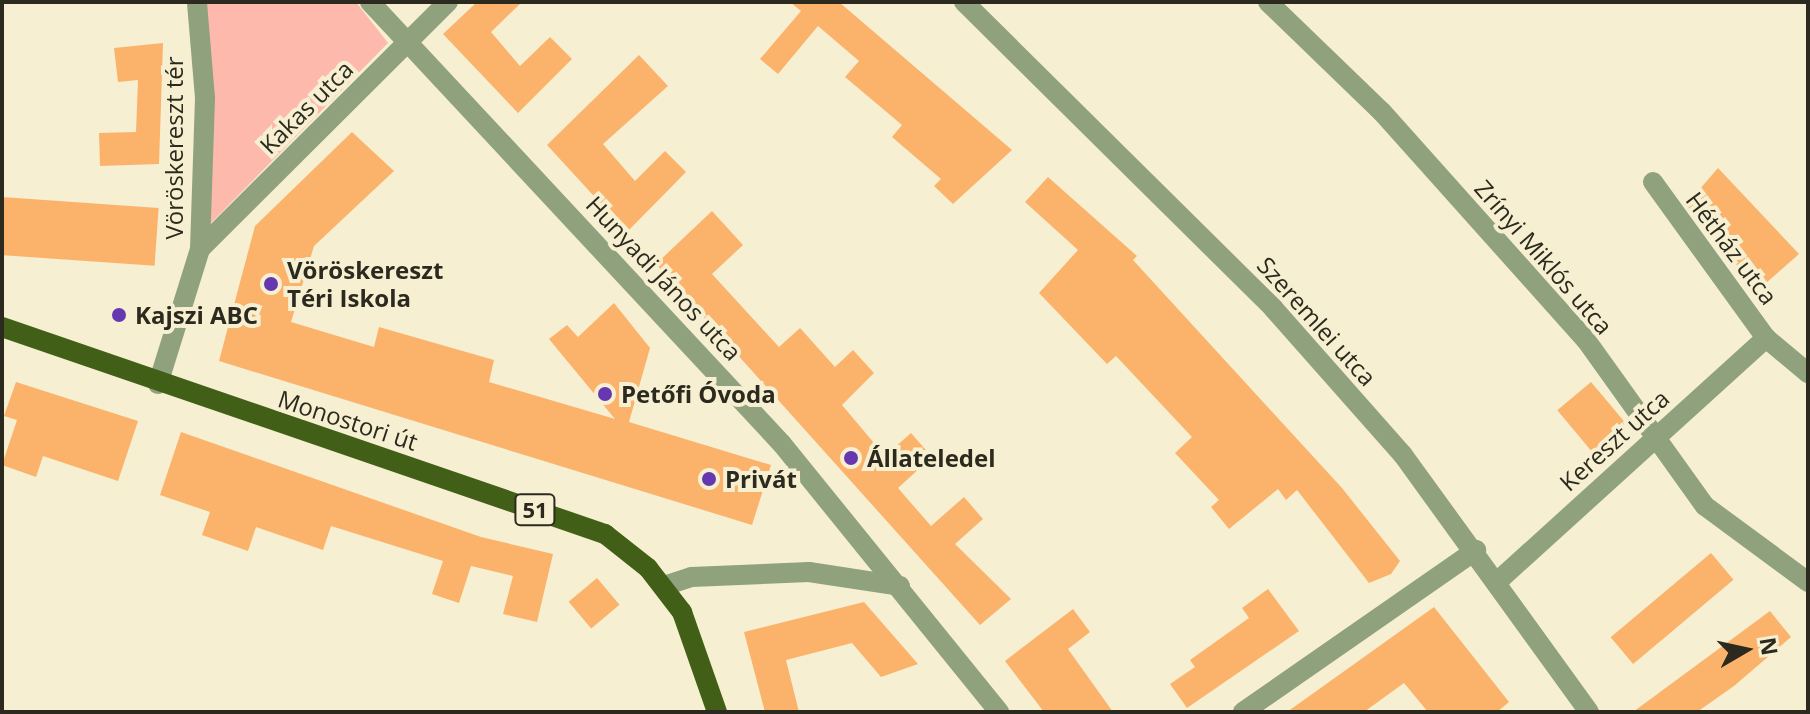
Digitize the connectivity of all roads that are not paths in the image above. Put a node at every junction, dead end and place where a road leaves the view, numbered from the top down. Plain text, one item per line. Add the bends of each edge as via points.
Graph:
1 (197, 2) edge
2 (370, 2) edge
3 (448, 2) edge
4 (964, 2) edge
5 (1268, 2) edge
6 (407, 42) junction
7 (1653, 182) dead end
8 (200, 249) junction
9 (2, 327) edge
10 (1766, 338) junction
11 (1808, 373) edge
12 (158, 384) junction
13 (1651, 440) junction
14 (1476, 550) junction
15 (1498, 581) junction
16 (1808, 582) edge
17 (664, 586) junction
18 (900, 586) junction
19 (717, 712) edge
20 (999, 712) edge
21 (1243, 712) edge
22 (1589, 712) edge

1 - 8 street, Vöröskereszt tér via 205,98
2 - 6 street, Hunyadi János utca
3 - 6 street, Kakas utca
4 - 14 street, Szeremlei utca via 1273,308
5 - 13 street, Zrínyi Miklós utca via 1382,112 1586,340
6 - 8 street, Kakas utca
6 - 18 street, Hunyadi János utca via 782,444
7 - 10 street, Hétház utca via 1685,235
8 - 12 street, Vöröskereszt tér
9 - 12 main road, Monostori út / 51 via 41,335
10 - 11 street, Hétház utca
10 - 13 street, Kereszt utca
12 - 17 main road, Monostori út / 51 via 605,534
13 - 15 street, Kereszt utca
13 - 16 street, Zrínyi Miklós utca via 1705,506
14 - 15 street, Szeremlei utca
14 - 21 street
15 - 22 street, Szeremlei utca
17 - 18 street via 691,577 809,572
17 - 19 main road, 51 via 700,650
18 - 20 street, Hunyadi János utca

